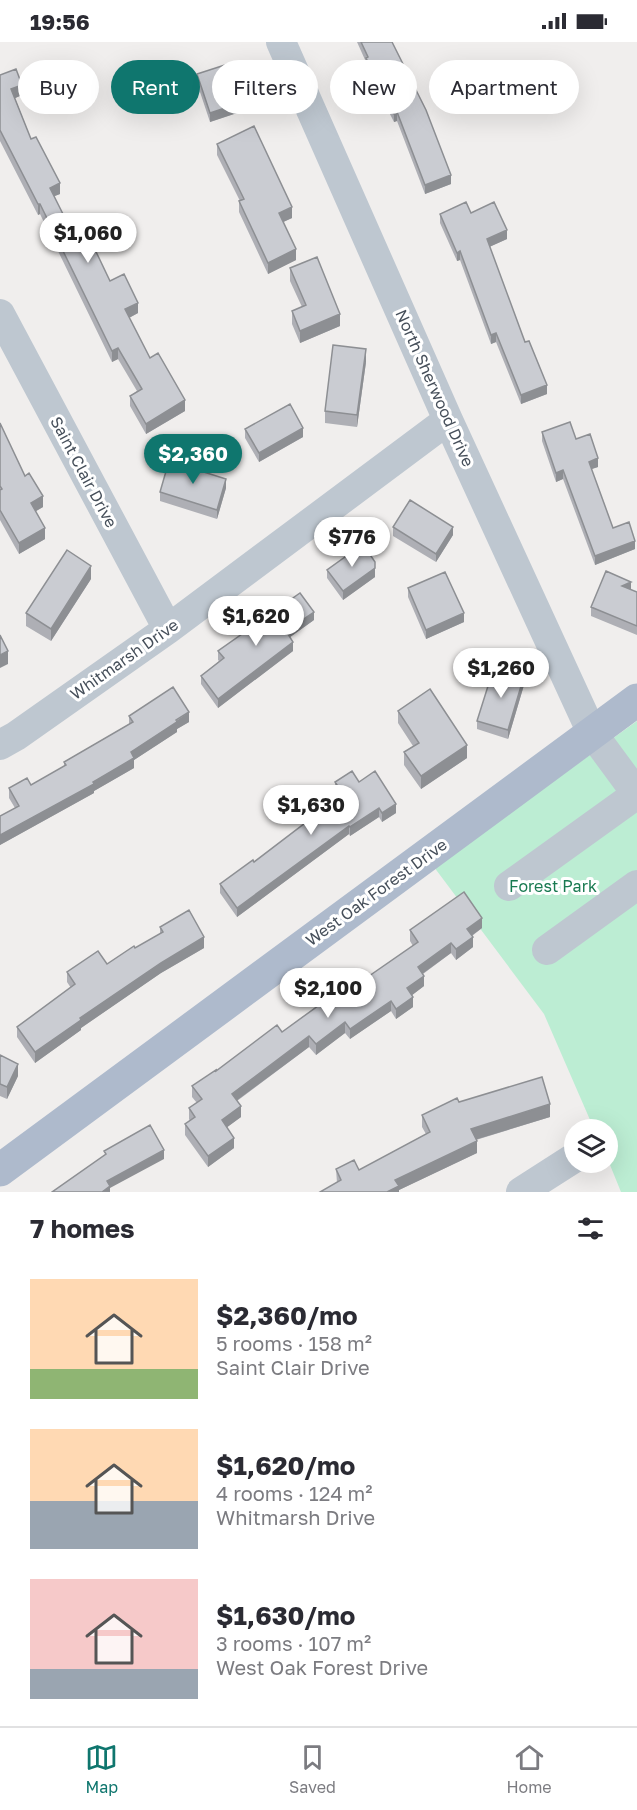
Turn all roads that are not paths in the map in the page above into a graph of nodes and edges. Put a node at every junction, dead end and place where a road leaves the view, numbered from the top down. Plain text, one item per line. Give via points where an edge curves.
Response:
1 (281, 42) edge
2 (0, 314) edge
3 (448, 420) junction
4 (168, 629) junction
5 (637, 700) edge
6 (592, 733) junction
7 (0, 745) edge
8 (637, 794) edge
9 (637, 885) edge
10 (509, 886) dead end
11 (547, 950) dead end
12 (564, 1164) edge
13 (0, 1170) edge
14 (521, 1192) edge

1 - 3 street, North Sherwood Drive
2 - 4 street, Saint Clair Drive
3 - 4 street, Whitmarsh Drive
3 - 6 street, North Sherwood Drive
4 - 7 street, Whitmarsh Drive
5 - 6 main road, West Oak Forest Drive
6 - 8 street, North Sherwood Drive
6 - 13 main road, West Oak Forest Drive
8 - 10 street
9 - 11 street
12 - 14 street

